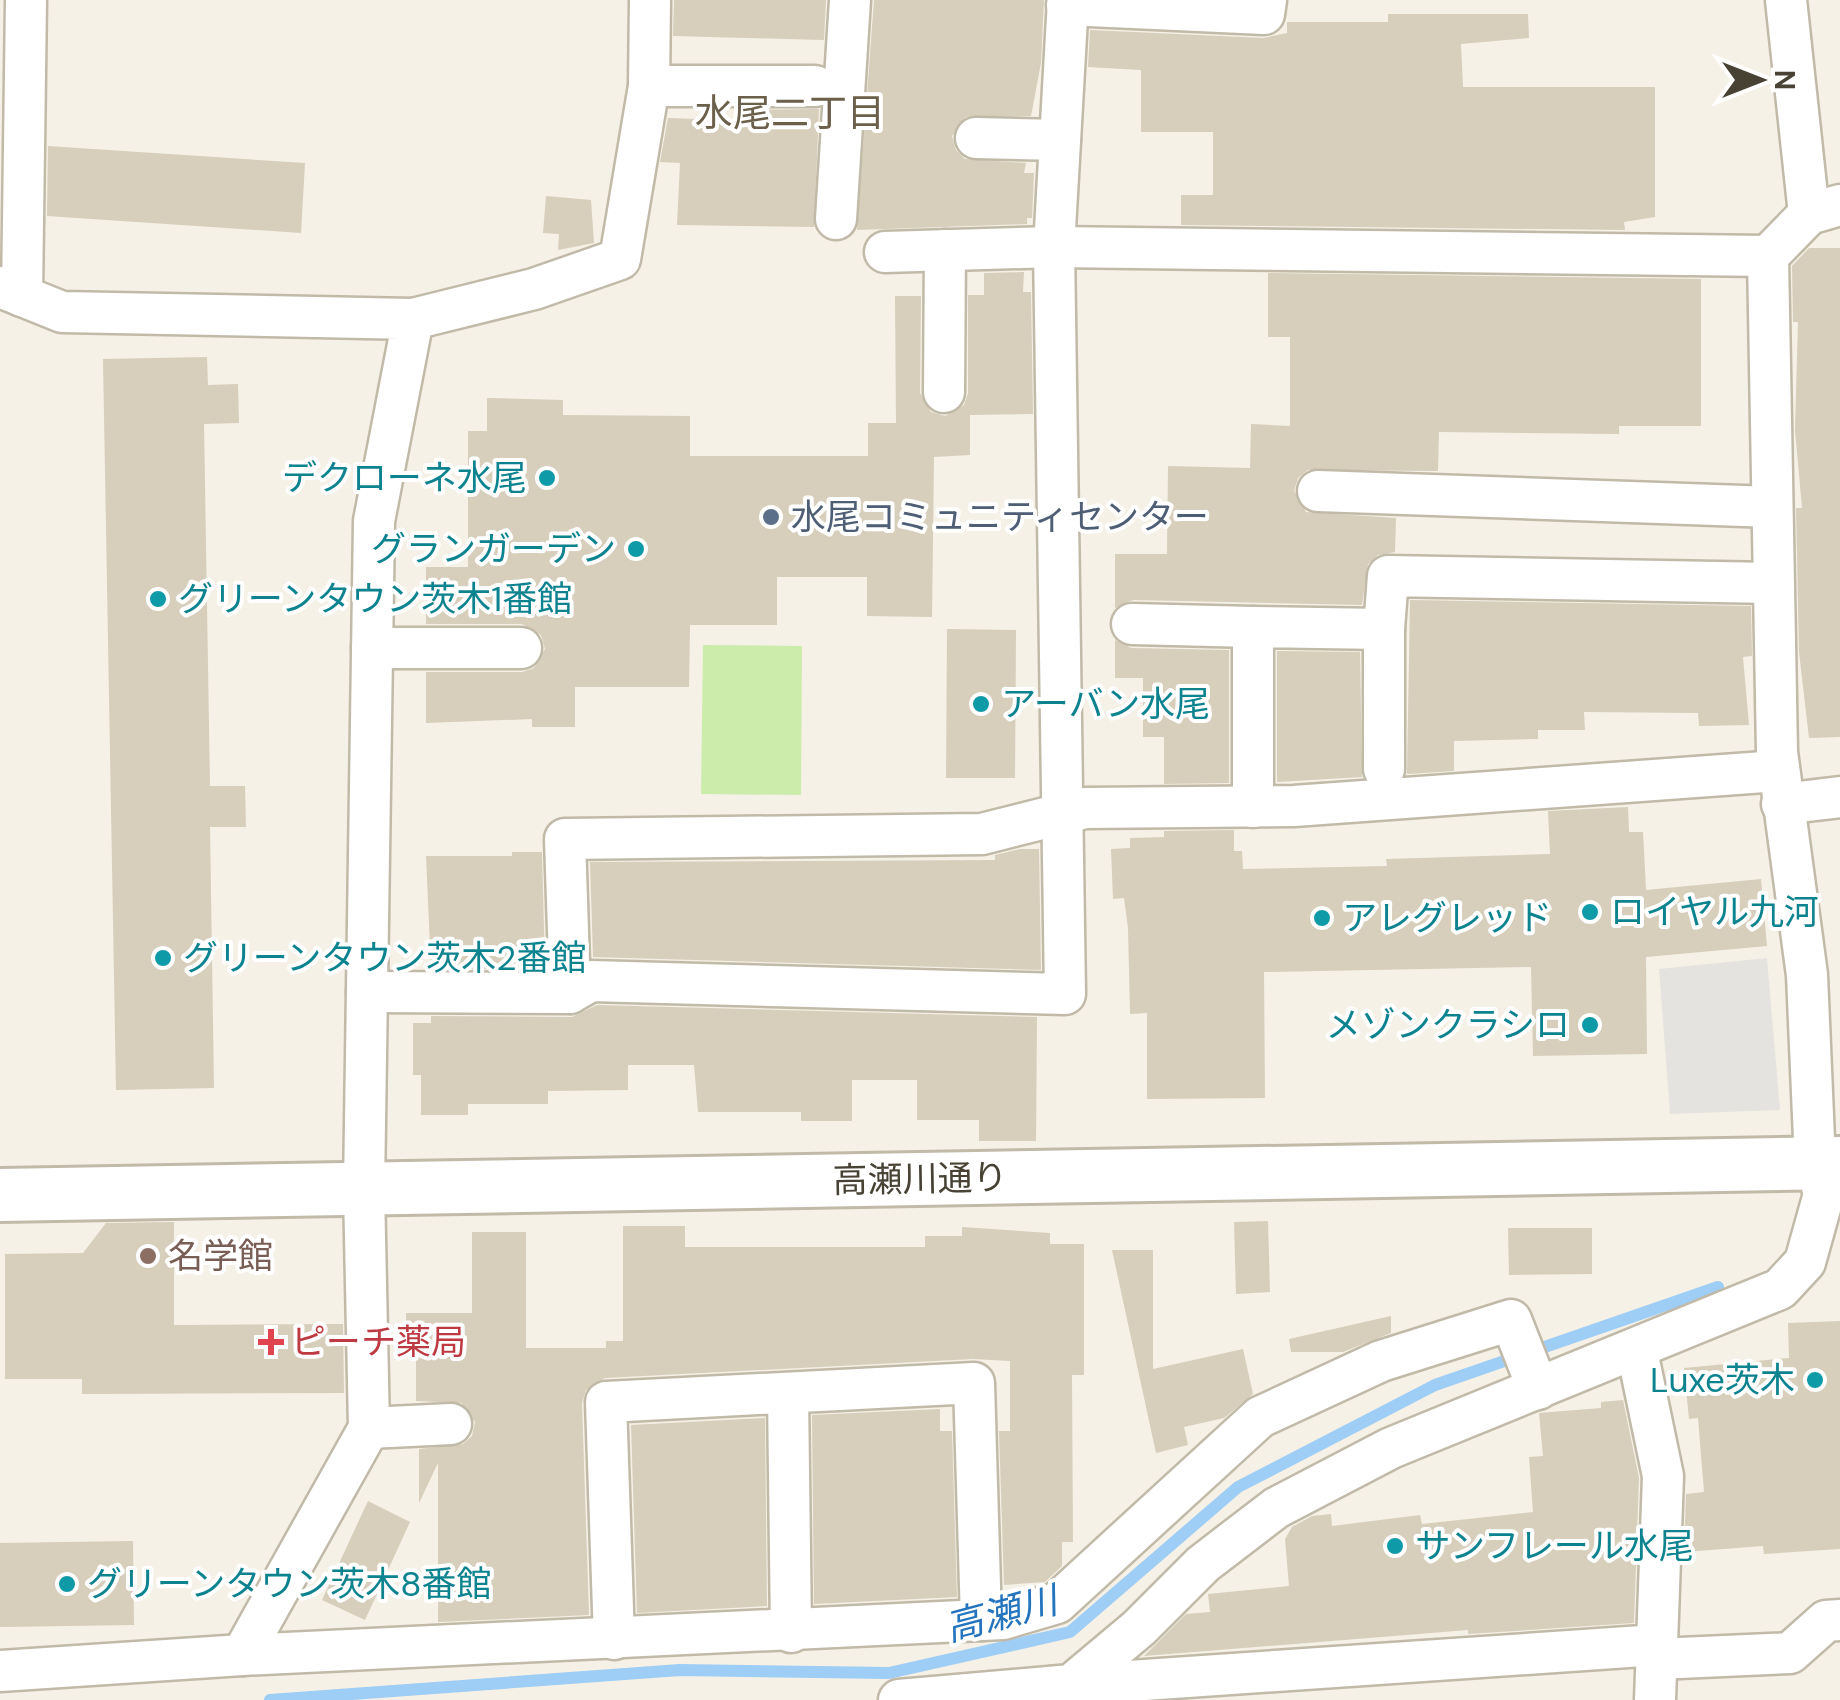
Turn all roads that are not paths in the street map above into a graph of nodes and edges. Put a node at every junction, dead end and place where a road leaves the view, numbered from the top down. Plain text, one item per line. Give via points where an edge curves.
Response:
1 (26, 0) edge
2 (650, 0) edge
3 (850, 0) edge
4 (1266, 0) edge
5 (1786, 0) edge
6 (1067, 2) edge
7 (649, 86) junction
8 (815, 86) dead end
9 (976, 138) dead end
10 (1060, 140) junction
11 (1824, 210) edge
12 (836, 220) dead end
13 (1054, 247) junction
14 (945, 250) junction
15 (884, 252) dead end
16 (1768, 256) junction
17 (11, 291) edge
18 (413, 319) junction
19 (944, 392) dead end
20 (1318, 491) dead end
21 (1772, 507) junction
22 (1774, 583) junction
23 (1132, 624) dead end
24 (1253, 626) junction
25 (1384, 630) junction
26 (372, 648) junction
27 (521, 648) dead end
28 (1384, 770) dead end
29 (1780, 787) junction
30 (1840, 797) edge
31 (1253, 807) junction
32 (1062, 814) junction
33 (367, 992) junction
34 (570, 993) junction
35 (1828, 1163) edge
36 (364, 1189) junction
37 (0, 1195) edge
38 (1637, 1351) junction
39 (1538, 1390) junction
40 (788, 1393) junction
41 (451, 1424) dead end
42 (369, 1428) junction
43 (981, 1620) junction
44 (1840, 1620) edge
45 (791, 1632) junction
46 (614, 1639) junction
47 (1657, 1652) junction
48 (242, 1655) junction
49 (0, 1671) edge
50 (1070, 1692) edge
51 (899, 1700) edge
52 (1655, 1700) edge

1 - 17 street
2 - 7 street
3 - 12 street
4 - 6 street via 1264,14
5 - 11 street
6 - 10 street
7 - 8 street
7 - 18 street via 620,258 534,289
9 - 10 street
10 - 13 street
11 - 16 street
13 - 14 street
13 - 16 street
13 - 32 street
14 - 15 street
14 - 19 street
16 - 21 street
17 - 18 street via 62,312
18 - 26 street via 374,521
20 - 21 street
21 - 22 street
22 - 25 street via 1388,576
22 - 29 street
23 - 24 street
24 - 25 street
24 - 31 street
25 - 28 street
26 - 27 street
26 - 33 street
29 - 30 street
29 - 31 street
29 - 35 street
31 - 32 street via 1085,808
32 - 34 street via 982,834 566,840
32 - 34 street via 1065,994 590,981
33 - 34 street
33 - 36 street
35 - 36 street, 高瀬川通り
35 - 38 street via 1805,1262 1780,1288
36 - 37 street, 高瀬川通り
36 - 42 street
38 - 39 street
38 - 47 street via 1664,1476
39 - 43 street via 1511,1320 1381,1362 1260,1418 1057,1603
39 - 50 street via 1391,1448 1276,1508 1203,1564
40 - 43 street via 974,1383
40 - 45 street
40 - 46 street via 606,1402
41 - 42 street
42 - 48 street
43 - 45 street
44 - 47 street via 1826,1621 1790,1653
45 - 46 street
46 - 48 street
47 - 50 street
47 - 52 street
48 - 49 street
50 - 51 street

